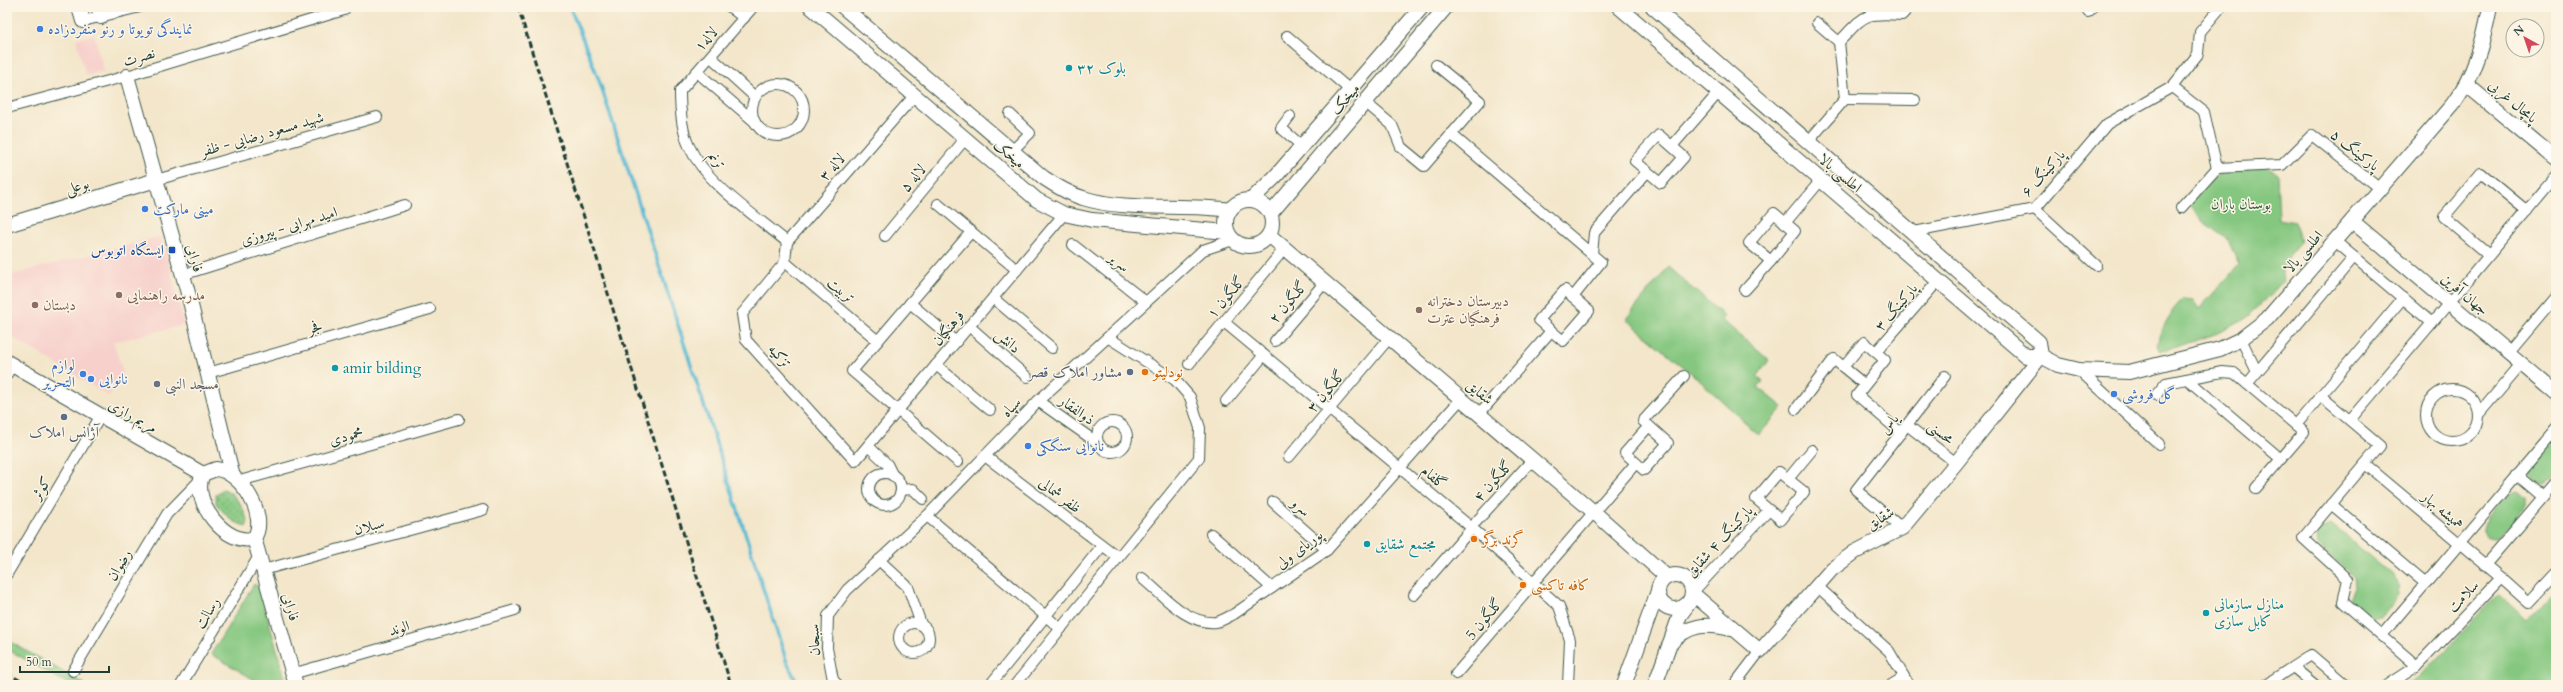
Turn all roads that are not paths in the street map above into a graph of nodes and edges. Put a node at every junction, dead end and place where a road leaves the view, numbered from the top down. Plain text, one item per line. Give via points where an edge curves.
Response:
1 (79, 7) edge
2 (140, 7) edge
3 (730, 7) edge
4 (753, 7) edge
5 (811, 7) edge
6 (843, 7) edge
7 (1422, 7) edge
8 (1446, 7) edge
9 (1619, 7) edge
10 (1909, 7) edge
11 (2221, 7) edge
12 (2487, 7) edge
13 (1658, 9) edge
14 (344, 10) dead end
15 (99, 12) edge
16 (744, 18) junction
17 (83, 21) joint
18 (1817, 22) dead end
19 (1287, 36) dead end
20 (1839, 42) junction
21 (711, 57) junction
22 (1436, 65) dead end
23 (697, 72) junction
24 (127, 76) junction
25 (2467, 85) junction
26 (2172, 87) junction
27 (1350, 90) junction
28 (1719, 92) junction
29 (914, 96) junction
30 (756, 97) junction
31 (1845, 99) junction
32 (1915, 100) dead end
33 (1365, 102) junction
34 (11, 107) dead end
35 (1010, 114) dead end
36 (1290, 116) dead end
37 (377, 117) dead end
38 (756, 122) junction
39 (1451, 134) junction
40 (965, 139) junction
41 (1808, 142) junction
42 (1302, 146) junction
43 (1672, 146) junction
44 (1012, 151) junction
45 (2556, 159) edge
46 (2217, 168) junction
47 (1648, 172) junction
48 (2556, 176) edge
49 (156, 180) junction
50 (1821, 180) junction
51 (2380, 189) junction
52 (1252, 200) junction
53 (938, 204) dead end
54 (406, 205) dead end
55 (2181, 208) dead end
56 (2035, 209) junction
57 (1230, 210) junction
58 (2527, 211) junction
59 (1270, 213) junction
60 (1064, 214) junction
61 (2352, 221) junction
62 (1785, 223) junction
63 (7, 225) edge
64 (971, 232) junction
65 (1914, 232) junction
66 (1269, 235) junction
67 (885, 236) dead end
68 (1230, 236) junction
69 (2335, 241) junction
70 (787, 242) junction
71 (1073, 245) dead end
72 (1285, 248) junction
73 (1901, 248) junction
74 (1592, 254) junction
75 (2489, 255) junction
76 (2354, 257) junction
77 (1771, 261) junction
78 (785, 262) junction
79 (2096, 265) dead end
80 (1017, 270) junction
81 (182, 275) junction
82 (1938, 280) junction
83 (1325, 282) junction
84 (1745, 290) dead end
85 (2556, 296) edge
86 (1573, 297) junction
87 (993, 298) junction
88 (2403, 298) junction
89 (1146, 302) junction
90 (910, 303) junction
91 (2449, 303) junction
92 (430, 309) dead end
93 (1224, 322) junction
94 (2432, 323) junction
95 (969, 326) junction
96 (1551, 331) junction
97 (1109, 338) junction
98 (2241, 339) junction
99 (878, 341) junction
100 (1275, 341) dead end
101 (956, 342) junction
102 (1385, 343) dead end
103 (1052, 348) dead end
104 (1876, 352) junction
105 (2508, 353) junction
106 (1264, 355) junction
107 (2041, 356) junction
108 (1189, 364) dead end
109 (2522, 364) junction
110 (936, 365) junction
111 (9, 367) edge
112 (1844, 367) junction
113 (2080, 370) junction
114 (2257, 372) junction
115 (208, 373) junction
116 (1684, 376) dead end
117 (1945, 376) dead end
118 (1027, 377) dead end
119 (2187, 379) junction
120 (2247, 384) junction
121 (1865, 385) junction
122 (2555, 389) edge
123 (2156, 395) dead end
124 (2321, 396) junction
125 (1461, 399) junction
126 (1038, 401) junction
127 (1226, 401) dead end
128 (1330, 409) junction
129 (1796, 409) dead end
130 (898, 410) junction
131 (990, 410) dead end
132 (1479, 414) junction
133 (2478, 415) junction
134 (100, 417) junction
135 (460, 419) dead end
136 (2350, 420) junction
137 (2296, 425) junction
138 (1648, 426) junction
139 (1904, 429) junction
140 (2556, 430) edge
141 (1099, 444) dead end
142 (2159, 444) dead end
143 (868, 446) junction
144 (1812, 450) dead end
145 (985, 456) junction
146 (1290, 457) dead end
147 (1533, 459) junction
148 (2281, 459) junction
149 (855, 461) joint
150 (958, 462) dead end
151 (1636, 463) junction
152 (1956, 464) junction
153 (2365, 464) junction
154 (1400, 468) junction
155 (2517, 475) junction
156 (893, 476) junction
157 (236, 477) junction
158 (201, 478) junction
159 (1788, 479) junction
160 (2556, 482) edge
161 (2256, 488) dead end
162 (901, 490) junction
163 (2543, 497) junction
164 (924, 499) dead end
165 (1273, 502) dead end
166 (2331, 504) junction
167 (483, 510) dead end
168 (1768, 510) junction
169 (1595, 513) junction
170 (927, 516) junction
171 (1474, 525) junction
172 (1902, 528) junction
173 (1211, 534) dead end
174 (254, 538) junction
175 (2460, 544) junction
176 (1102, 546) junction
177 (1327, 550) junction
178 (259, 556) junction
179 (1118, 557) junction
180 (879, 560) junction
181 (2486, 565) junction
182 (263, 570) junction
183 (7, 574) edge
184 (2556, 574) edge
185 (1667, 577) junction
186 (1142, 578) dead end
187 (2501, 578) junction
188 (1536, 580) junction
189 (2426, 584) junction
190 (1817, 586) junction
191 (1272, 588) junction
192 (1658, 591) junction
193 (1414, 595) dead end
194 (1691, 598) junction
195 (515, 610) dead end
196 (828, 616) joint
197 (1045, 616) junction
198 (921, 624) dead end
199 (1060, 629) junction
200 (1733, 630) junction
201 (2382, 636) junction
202 (1668, 646) junction
203 (1760, 651) junction
204 (2417, 666) junction
205 (2294, 667) junction
206 (73, 671) dead end
207 (1456, 674) dead end
208 (294, 679) edge
209 (1907, 681) edge
210 (181, 685) edge
211 (838, 685) edge
212 (990, 685) edge
213 (1015, 685) edge
214 (1568, 685) edge
215 (1624, 685) edge
216 (1655, 685) edge
217 (1734, 685) edge
218 (1891, 685) edge
219 (2265, 685) edge
220 (2315, 685) edge
221 (2346, 685) edge
222 (2388, 685) edge

1 - 17 street
2 - 15 street
3 - 16 street
4 - 16 street, لاله۱
5 - 29 street, میخک
6 - 44 street, میخک
7 - 27 street, میخک
8 - 33 street, میخک
9 - 28 street, اطلسی بالا
10 - 20 street via 1902,15 1867,15
11 - 26 street via 2200,32 2198,54
12 - 25 street, اطلسی بالا via 2476,66
13 - 41 street, اطلسی بالا
14 - 24 street, نصرت
15 - 17 street
16 - 21 street, لاله۱
18 - 20 street
19 - 27 street
20 - 31 street
21 - 23 street, لاله۱
21 - 30 street
22 - 39 street via 1480,101
23 - 38 street
23 - 70 street, ترنم via 680,91 680,114 688,146 708,176
24 - 34 street, نصرت
24 - 49 street, فارابی
25 - 45 street, پامچال غربی
25 - 51 street, اطلسی بالا
26 - 46 street via 2204,112
26 - 56 street, پارکینگ ۶ via 2107,124
27 - 33 street
27 - 42 street, میخک
28 - 43 street
28 - 50 street, اطلسی بالا
29 - 40 street, میخک
29 - 70 street, لاله ۳
30 - 38 street via 752,105
30 - 38 street via 768,86 784,84 798,93 804,108 800,124 786,134 768,134
31 - 32 street
31 - 41 street
33 - 39 street via 1392,126 1401,146 1424,166
33 - 59 street, میخک
35 - 44 street via 1030,133
36 - 42 street via 1281,128
37 - 49 street, شهید مسعود رضایی - ظفر
39 - 74 street
40 - 60 street, میخک via 1037,200
40 - 67 street, لاله ۵
41 - 65 street, اطلسی بالا
42 - 52 street, میخک
43 - 47 street via 1684,156 1661,183
43 - 47 street via 1659,135 1635,161
44 - 57 street, میخک via 1044,178 1083,198 1128,204
46 - 51 street, پارکینگ ۵ via 2282,164 2312,136
46 - 55 street
47 - 74 street via 1594,233
48 - 58 street
49 - 63 street, بوعلی
49 - 81 street, فارابی
50 - 62 street
50 - 73 street, اطلسی بالا
51 - 61 street, اطلسی بالا
52 - 57 street via 1240,202
52 - 59 street via 1263,204
53 - 64 street
54 - 81 street, امید مهرابی - پیروزی
56 - 65 street, پارکینگ ۶
56 - 79 street
57 - 68 street via 1226,218
58 - 75 street
58 - 75 street via 2481,173 2444,217
59 - 66 street via 1273,224
60 - 68 street, میخک via 1092,220 1204,228
60 - 80 street, فرهنگیان
61 - 69 street, اطلسی بالا
61 - 91 street, جهان آفرین
62 - 77 street via 1795,231
62 - 77 street via 1774,213 1749,243
64 - 80 street
64 - 90 street
65 - 73 street
65 - 107 street, اطلسی بالا via 2039,342
66 - 68 street via 1264,242 1248,247
66 - 72 street, شقایق
68 - 89 street, سپاه via 1203,250
69 - 76 street
69 - 98 street, اطلسی بالا via 2266,319
70 - 78 street
71 - 89 street, سریر
72 - 83 street, شقایق
72 - 93 street, گلگون ۱
73 - 82 street, اطلسی بالا
74 - 86 street via 1601,262
75 - 91 street
76 - 88 street
76 - 114 street
77 - 84 street
78 - 99 street, تربیت
78 - 149 street, تزکیه via 742,314 746,340
80 - 87 street, فرهنگیان
81 - 115 street, فارابی
82 - 104 street, پارکینگ ۳
82 - 107 street, اطلسی بالا via 2026,356
83 - 100 street, گلگون ۲
83 - 125 street, شقایق
85 - 105 street
86 - 96 street via 1565,290 1539,320
86 - 96 street via 1589,311 1563,341
87 - 95 street, فرهنگیان
87 - 103 street
88 - 94 street
88 - 124 street
89 - 97 street, سپاه
90 - 99 street
90 - 101 street
91 - 94 street
91 - 105 street, جهان آفرین
92 - 115 street, فجر
93 - 106 street, گلفام
93 - 108 street, گلگون ۱
94 - 136 street
95 - 101 street, فرهنگیان
95 - 118 street, دانش
96 - 132 street
97 - 126 street, سپاه
97 - 179 street via 1175,380 1190,397 1200,428 1199,458
98 - 113 street, اطلسی بالا via 2220,349 2129,372
98 - 114 street
99 - 130 street via 852,371
101 - 110 street, فرهنگیان
102 - 128 street, گلگون ۳
104 - 112 street via 1864,342
104 - 121 street via 1886,360
105 - 109 street, جهان آفرین
106 - 127 street
106 - 128 street, گلفام
107 - 113 street, اطلسی بالا via 2058,365
107 - 152 street, شقایق
109 - 122 street, جهان آفرین
109 - 133 street
110 - 130 street, فرهنگیان
110 - 131 street
111 - 134 street, مریم رازی
112 - 121 street
112 - 129 street via 1834,360
113 - 142 street
114 - 120 street
115 - 157 street, فارابی
116 - 138 street via 1643,421
117 - 139 street, یاس
119 - 120 street via 2222,372 2234,373
119 - 123 street via 2166,383
119 - 148 street
120 - 137 street
121 - 139 street, محسنی via 1857,395
124 - 136 street
124 - 137 street
125 - 132 street, شقایق
125 - 154 street, پوریای ولی
126 - 141 street, ذوالفقار
126 - 145 street, سپاه
128 - 146 street, گلگون ۳
128 - 154 street, گلفام
130 - 143 street, فرهنگیان
130 - 150 street
132 - 147 street, شقایق
133 - 133 street via 2472,399 2458,390 2441,391 2431,400 2425,411 2431,432 2441,440 2450,442 2466,437 2477,424
134 - 158 street, مریم رازی
134 - 183 street, کوثر
135 - 157 street, محمودی
136 - 153 street via 2380,446
137 - 148 street via 2304,432
138 - 151 street via 1625,453
138 - 151 street via 1668,443 1644,470
139 - 152 street, محسنی
139 - 172 street, یاس via 1856,490
140 - 155 street
143 - 149 street, فرهنگیان
143 - 156 street via 887,464
144 - 159 street
145 - 170 street, سپاه
145 - 176 street, ظفر شمالی
147 - 169 street, شقایق
147 - 171 street, گلگون ۴
148 - 161 street
151 - 169 street, گلگون 5
152 - 172 street, شقایق
153 - 166 street
153 - 175 street, همیشه بهار
154 - 171 street, گلفام
154 - 177 street, پوریای ولی
155 - 163 street
155 - 175 street
156 - 162 street via 898,480
156 - 162 street via 883,473 873,478 868,487 870,497 878,504 888,505 897,500
157 - 158 street via 216,469
157 - 174 street, فارابی via 252,501 259,520 259,531
158 - 174 street via 200,499 216,520 237,539 245,541
158 - 206 street, رضوان via 167,514
159 - 168 street via 1778,472 1756,499
159 - 168 street via 1804,492 1781,520
160 - 163 street
162 - 164 street via 913,489
163 - 181 street
165 - 177 street, سرو
166 - 189 street
166 - 201 street via 2303,538 2348,579 2343,602
167 - 182 street, سبلان
168 - 194 street, پارکینگ ۴ شقایق
169 - 185 street, شقایق
169 - 188 street, گلگون 5
170 - 180 street, سپاه
170 - 197 street
171 - 188 street, گلفام
171 - 193 street, گلگون ۴
172 - 190 street, شقایق via 1855,552 1832,569
173 - 191 street
174 - 178 street, فارابی
175 - 181 street, همیشه بهار
175 - 189 street
176 - 179 street, ظفر شمالی
176 - 197 street
177 - 191 street, پوریای ولی
178 - 182 street, فارابی
178 - 210 street, رسالت
179 - 199 street
180 - 196 street, سپاه via 847,590
180 - 198 street via 908,587
181 - 187 street, همیشه بهار
182 - 208 street, فارابی
184 - 187 street, سلامت via 2529,603
185 - 192 street
185 - 194 street via 1678,575 1684,578 1691,585
186 - 191 street, پوریای ولی via 1189,617 1202,621 1217,622 1234,614
187 - 204 street, سلامت
188 - 207 street, گلگون 5
188 - 214 street, گلفام via 1559,606 1570,640
189 - 201 street
190 - 203 street, شقایق
190 - 209 street via 1889,651
192 - 194 street via 1661,602 1669,608 1680,609
192 - 215 street
194 - 200 street
194 - 202 street via 1680,615
195 - 208 street, الوند
196 - 211 street, سبحان via 827,648 833,680
197 - 199 street
197 - 212 street
199 - 213 street
200 - 202 street via 1714,625 1690,627
200 - 203 street
201 - 204 street
202 - 216 street
203 - 217 street
204 - 222 street, سلامت
205 - 219 street
205 - 220 street
205 - 221 street via 2311,655
209 - 218 street

